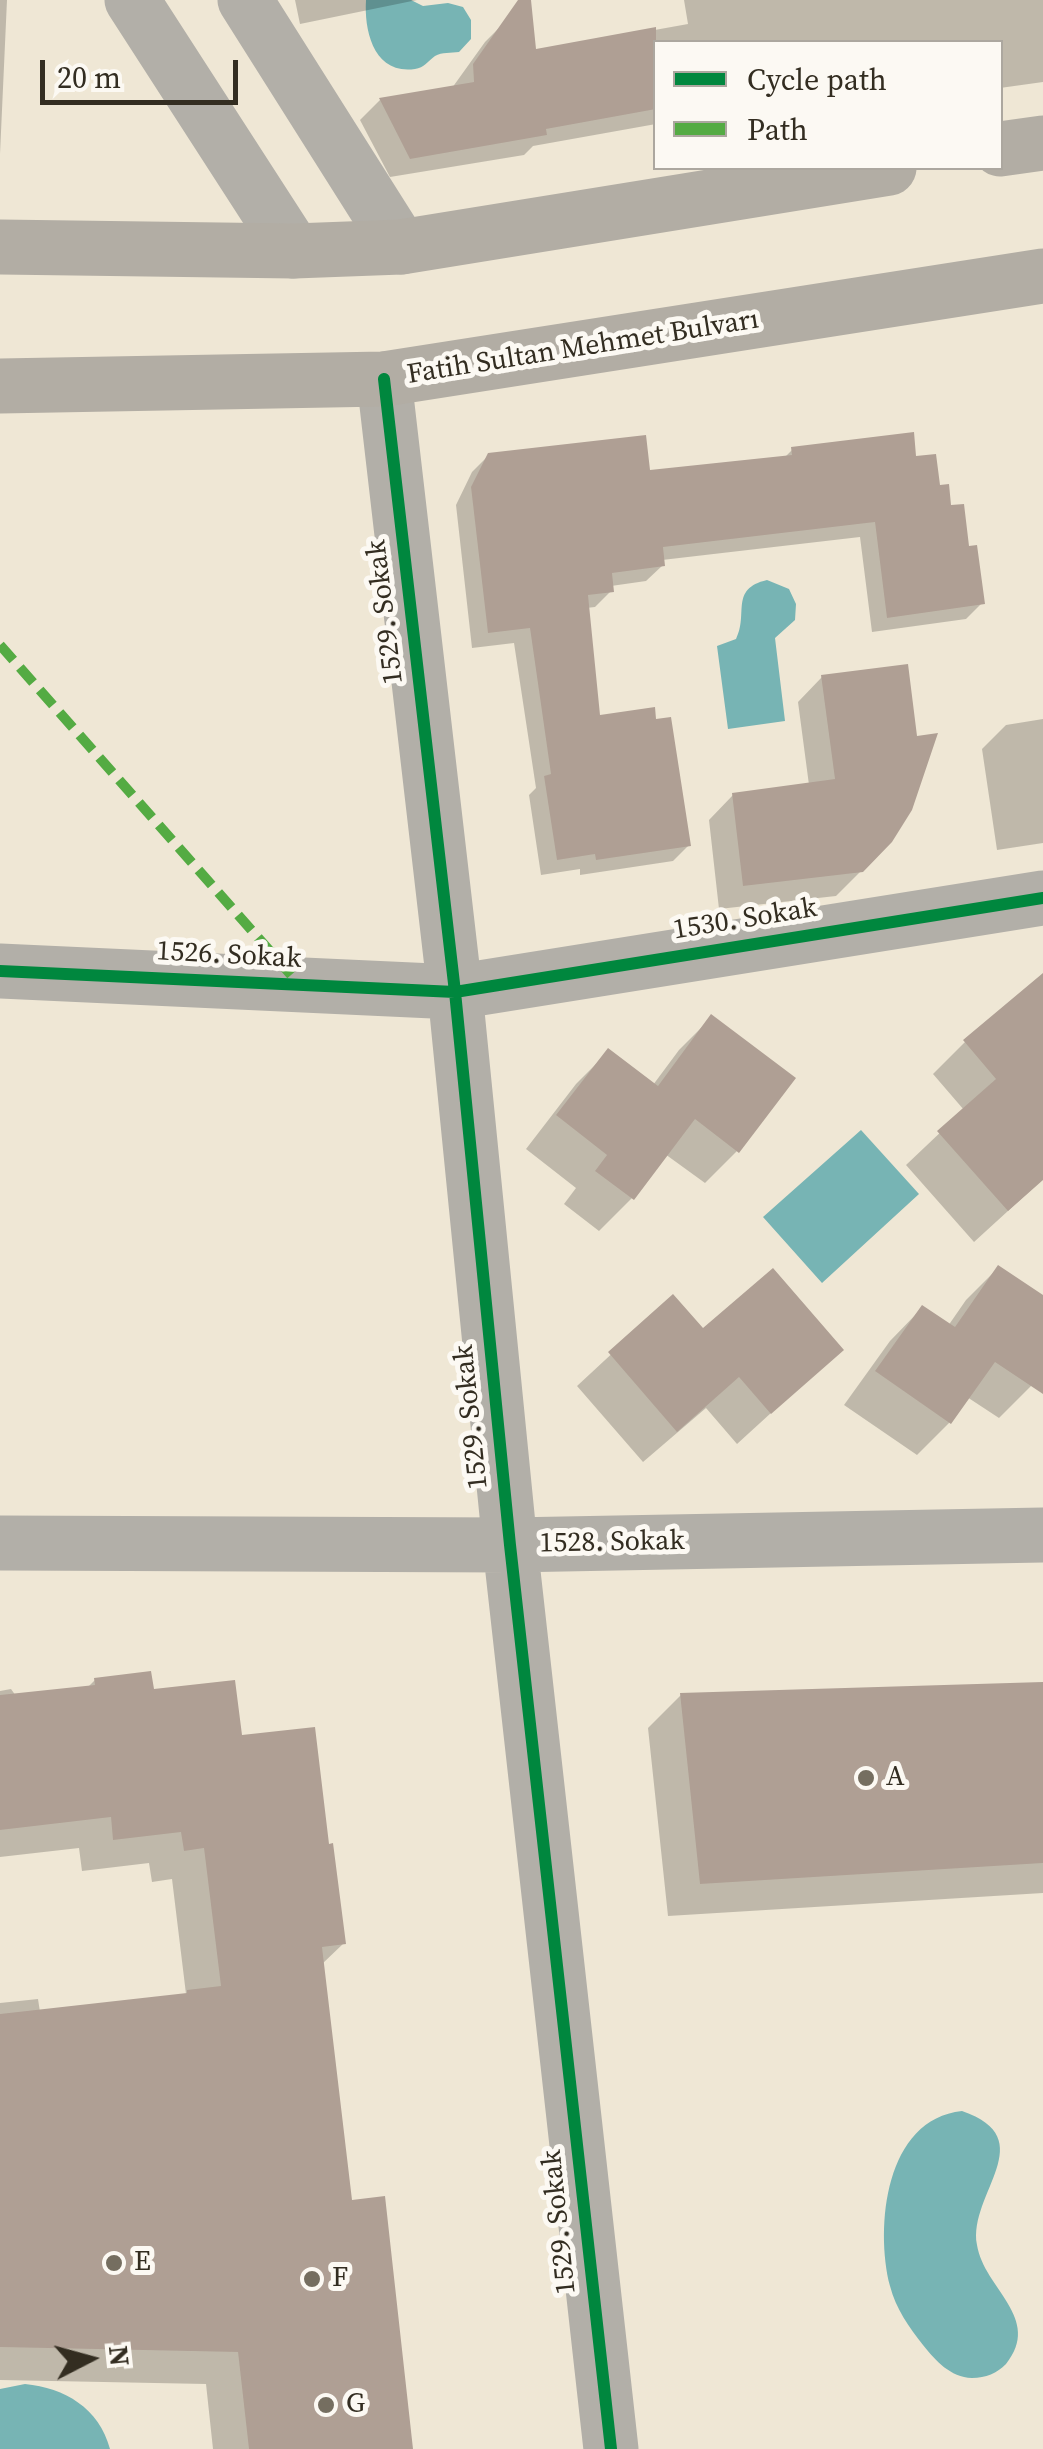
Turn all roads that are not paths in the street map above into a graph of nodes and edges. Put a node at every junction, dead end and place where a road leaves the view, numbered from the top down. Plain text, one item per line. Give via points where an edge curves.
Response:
1 (132, 0) edge
2 (245, 0) edge
3 (1043, 142) edge
4 (1003, 149) edge
5 (877, 170) edge
6 (0, 247) edge
7 (401, 247) junction
8 (294, 251) junction
9 (1043, 276) edge
10 (384, 379) junction
11 (0, 386) edge
12 (1043, 898) edge
13 (0, 970) edge
14 (455, 992) junction
15 (1043, 1535) edge
16 (0, 1543) edge
17 (510, 1546) junction
18 (611, 2449) edge

1 - 8 street
2 - 7 street
3 - 4 main road
5 - 7 main road
6 - 8 main road
7 - 8 main road
9 - 10 main road, Fatih Sultan Mehmet Bulvarı
10 - 11 main road, Fatih Sultan Mehmet Bulvarı
10 - 14 street, 1529. Sokak
12 - 14 street, 1530. Sokak
13 - 14 street, 1526. Sokak
14 - 17 street, 1529. Sokak
15 - 17 street, 1528. Sokak
16 - 17 street, 1528. Sokak
17 - 18 street, 1529. Sokak

